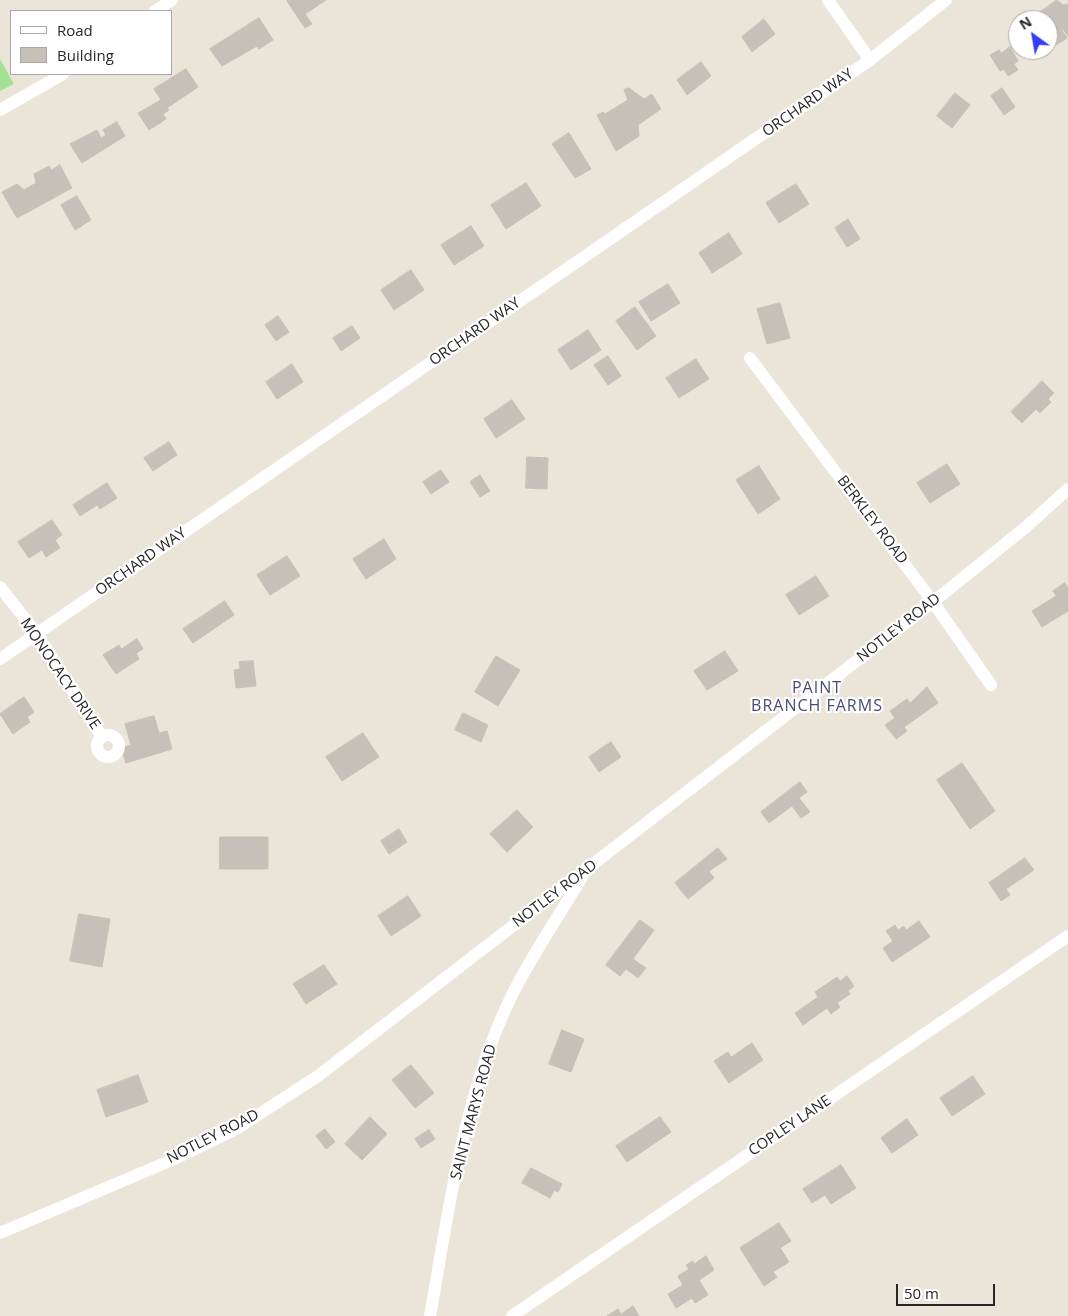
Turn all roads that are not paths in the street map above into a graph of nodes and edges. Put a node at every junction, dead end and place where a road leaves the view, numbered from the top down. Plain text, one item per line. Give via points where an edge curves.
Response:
1 (172, 0) edge
2 (828, 0) edge
3 (946, 0) edge
4 (157, 10) edge
5 (870, 60) junction
6 (61, 75) edge
7 (0, 110) edge
8 (750, 358) dead end
9 (1068, 489) edge
10 (0, 587) edge
11 (933, 602) junction
12 (36, 634) junction
13 (0, 659) edge
14 (991, 685) dead end
15 (102, 737) dead end
16 (586, 870) junction
17 (1068, 936) edge
18 (0, 1233) edge
19 (430, 1316) edge
20 (512, 1316) edge

1 - 4 street
2 - 5 street
3 - 5 street, ORCHARD WAY
5 - 12 street, ORCHARD WAY
6 - 7 street
8 - 11 street, BERKLEY ROAD
9 - 11 street, NOTLEY ROAD
10 - 12 street, MONOCACY DRIVE
11 - 14 street, BERKLEY ROAD
11 - 16 street, NOTLEY ROAD
12 - 13 street, ORCHARD WAY
12 - 15 street, MONOCACY DRIVE
16 - 18 street, NOTLEY ROAD via 318,1076 238,1128 172,1160
16 - 19 street, SAINT MARYS ROAD via 511,997 484,1067 458,1162
17 - 20 street, COPLEY LANE

